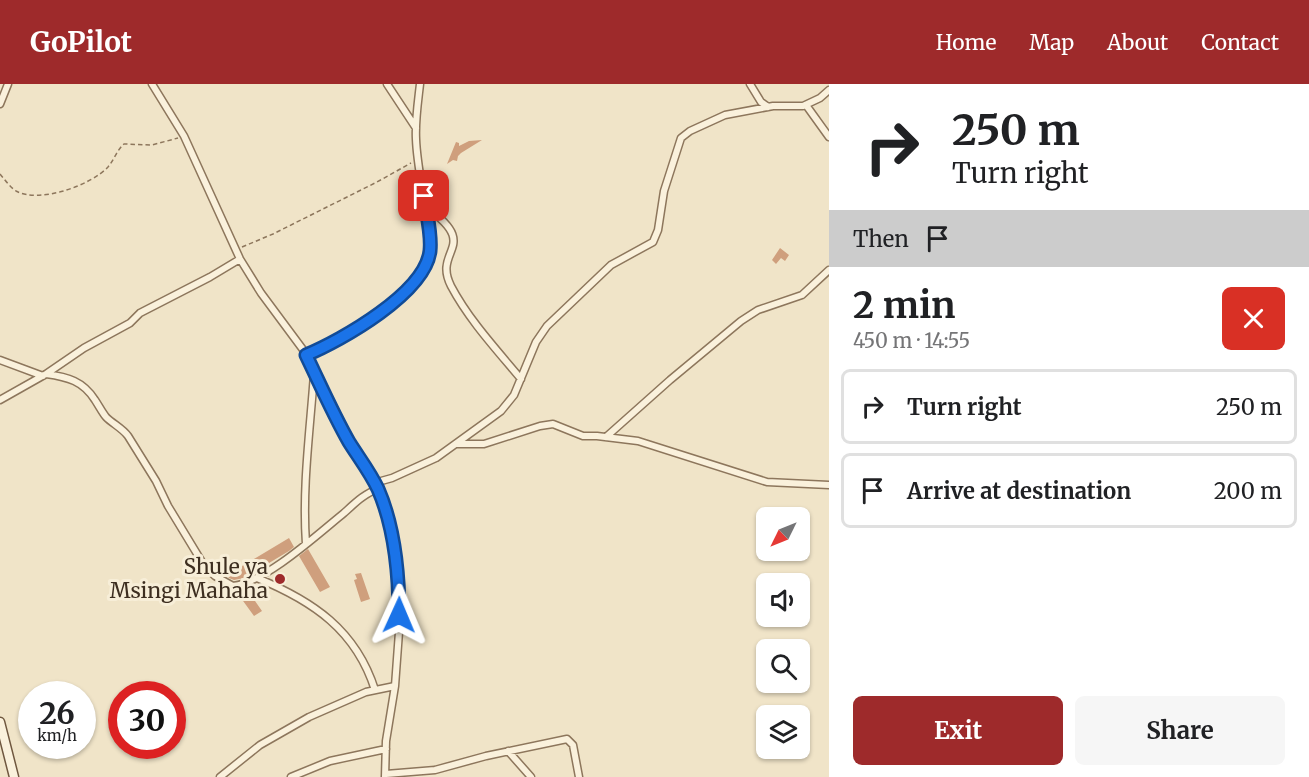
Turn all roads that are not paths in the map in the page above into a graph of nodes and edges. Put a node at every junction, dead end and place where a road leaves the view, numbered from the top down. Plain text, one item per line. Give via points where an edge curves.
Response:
1 (8, 84) edge
2 (152, 84) edge
3 (387, 84) edge
4 (420, 84) edge
5 (750, 84) edge
6 (829, 90) edge
7 (0, 104) edge
8 (806, 105) junction
9 (768, 107) junction
10 (416, 128) junction
11 (829, 137) edge
12 (426, 207) junction
13 (240, 259) junction
14 (829, 270) edge
15 (306, 355) junction
16 (0, 360) edge
17 (314, 373) junction
18 (45, 375) junction
19 (521, 379) junction
20 (0, 400) edge
21 (606, 437) junction
22 (458, 444) junction
23 (829, 485) edge
24 (376, 486) junction
25 (306, 544) junction
26 (258, 578) junction
27 (395, 686) junction
28 (375, 690) junction
29 (0, 723) edge
30 (386, 749) junction
31 (508, 751) junction
32 (386, 776) edge
33 (14, 777) edge
34 (220, 777) edge
35 (291, 777) edge
36 (531, 777) edge
37 (579, 777) edge

1 - 7 street
2 - 13 street via 184,136
3 - 10 street
4 - 10 street
5 - 9 street
6 - 8 street
8 - 9 street
8 - 11 street
9 - 19 street via 724,115 681,138 653,242 610,265 546,326
10 - 12 street
12 - 15 street via 430,250 423,270 407,291 369,321
12 - 19 street via 453,232 454,245 447,264 451,285
13 - 15 street
13 - 18 street via 140,313
14 - 21 street via 802,295 758,310 741,321
15 - 17 street
16 - 18 street
17 - 24 street
17 - 25 street via 306,453
18 - 20 street
18 - 26 street via 78,381 107,418 123,430 205,567 233,586
19 - 22 street via 501,411
21 - 22 street via 583,436 553,424 484,444
21 - 23 street via 638,441 767,482
22 - 24 street
24 - 25 street
24 - 27 street via 392,536 399,581
25 - 26 street
26 - 28 street via 310,603 328,619 364,662
27 - 28 street
27 - 30 street
28 - 34 street via 309,717 260,746
29 - 33 main road
30 - 32 street
30 - 35 street via 330,761
31 - 32 street via 435,770
31 - 36 street
31 - 37 street via 569,740

